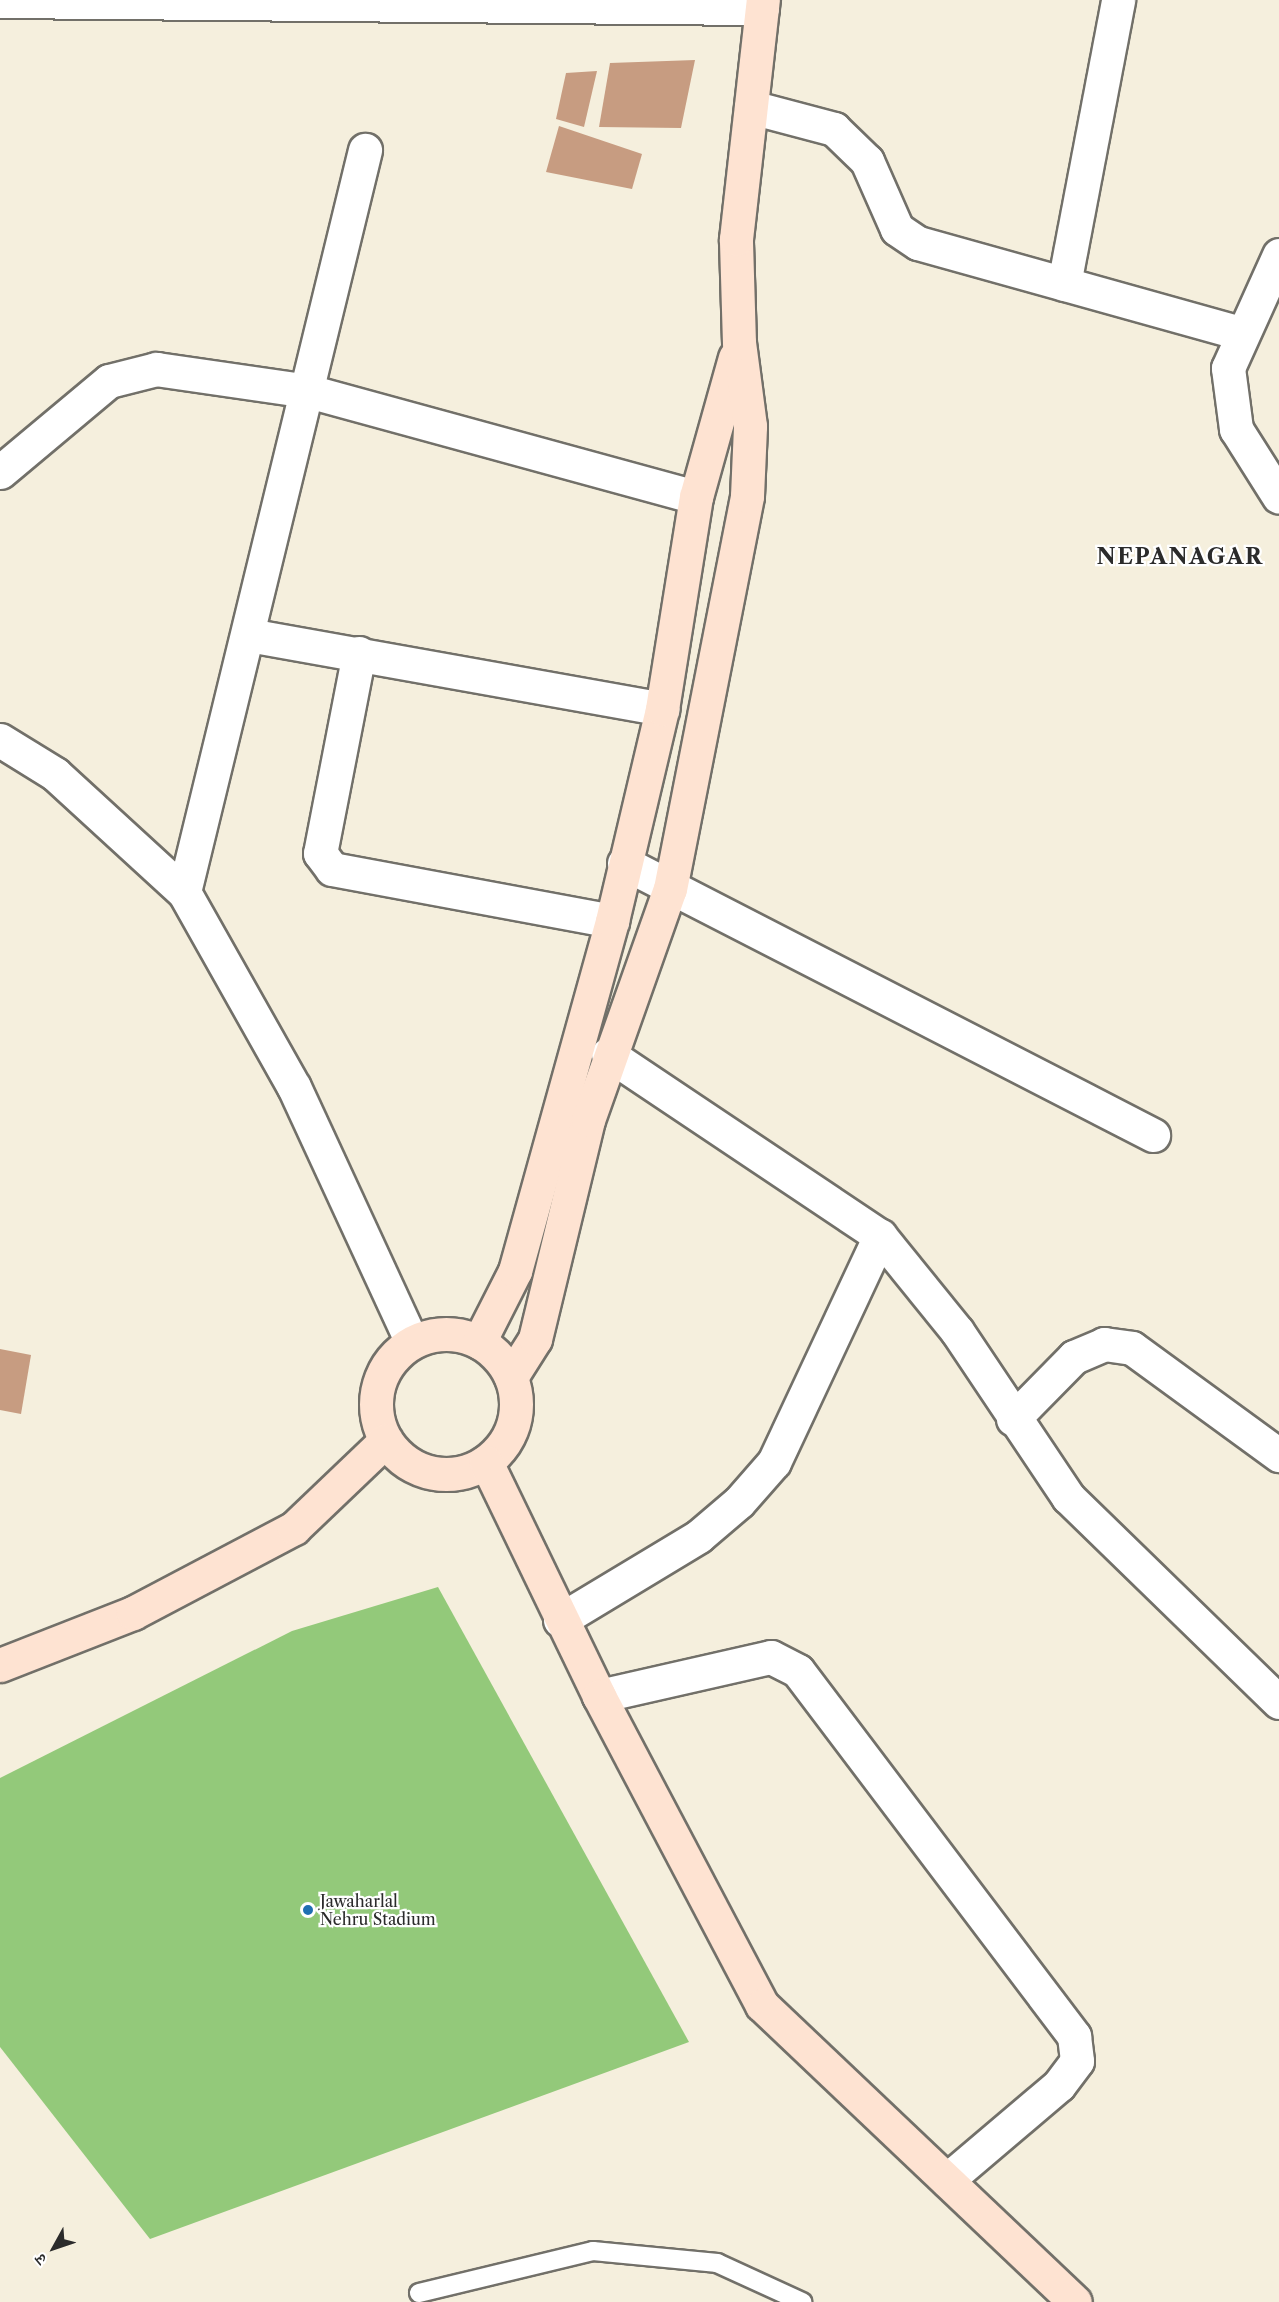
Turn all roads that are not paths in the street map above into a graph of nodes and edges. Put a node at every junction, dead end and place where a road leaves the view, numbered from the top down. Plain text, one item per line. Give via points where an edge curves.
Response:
1 (1118, 0) edge
2 (0, 1) edge
3 (763, 4) edge
4 (751, 107) junction
5 (365, 150) dead end
6 (1279, 255) edge
7 (1064, 284) junction
8 (1243, 334) junction
9 (739, 343) junction
10 (308, 391) junction
11 (0, 472) edge
12 (696, 497) junction
13 (1279, 497) edge
14 (248, 635) junction
15 (359, 653) junction
16 (662, 709) junction
17 (0, 740) edge
18 (624, 863) junction
19 (670, 889) junction
20 (184, 892) junction
21 (612, 921) junction
22 (608, 1054) junction
23 (1153, 1135) dead end
24 (880, 1236) junction
25 (412, 1342) junction
26 (478, 1342) junction
27 (511, 1377) junction
28 (1013, 1419) junction
29 (386, 1440) junction
30 (1279, 1455) edge
31 (486, 1462) junction
32 (560, 1620) junction
33 (0, 1665) edge
34 (599, 1696) junction
35 (1279, 1702) edge
36 (948, 2180) junction
37 (418, 2293) dead end
38 (802, 2302) edge
39 (1075, 2302) edge

1 - 7 street
2 - 3 street
3 - 4 main road
4 - 7 street via 834,129 867,161 897,229 918,243
4 - 9 main road via 736,239
5 - 10 street
6 - 8 street
7 - 8 street
8 - 13 street via 1228,368 1236,429
9 - 12 main road
9 - 19 main road via 750,426 747,496
10 - 11 street via 156,369 109,381
10 - 12 street
10 - 14 street
12 - 16 main road
14 - 15 street
14 - 20 street
15 - 16 street
15 - 21 street via 320,854 332,869
16 - 18 main road
17 - 20 street via 55,774
18 - 19 street
18 - 21 main road
19 - 22 main road
19 - 23 street
20 - 25 street via 294,1087
21 - 26 main road via 515,1271
22 - 24 street
22 - 27 main road via 535,1339
24 - 28 street via 957,1331
24 - 32 street via 774,1462 739,1502 699,1536
25 - 26 main road via 456,1335
25 - 29 main road via 394,1356 376,1397
26 - 27 main road
27 - 31 main road via 513,1424 503,1445
28 - 30 street via 1074,1358 1104,1344 1132,1348
28 - 35 street via 1068,1497
29 - 31 main road via 400,1457 441,1474 465,1472
29 - 33 main road via 294,1527 133,1613
31 - 32 main road
32 - 34 main road
34 - 36 main road via 762,2005
34 - 36 street via 771,1657 798,1671 1074,2036 1077,2061 1059,2085
36 - 39 main road
37 - 38 lane via 593,2251 717,2263

